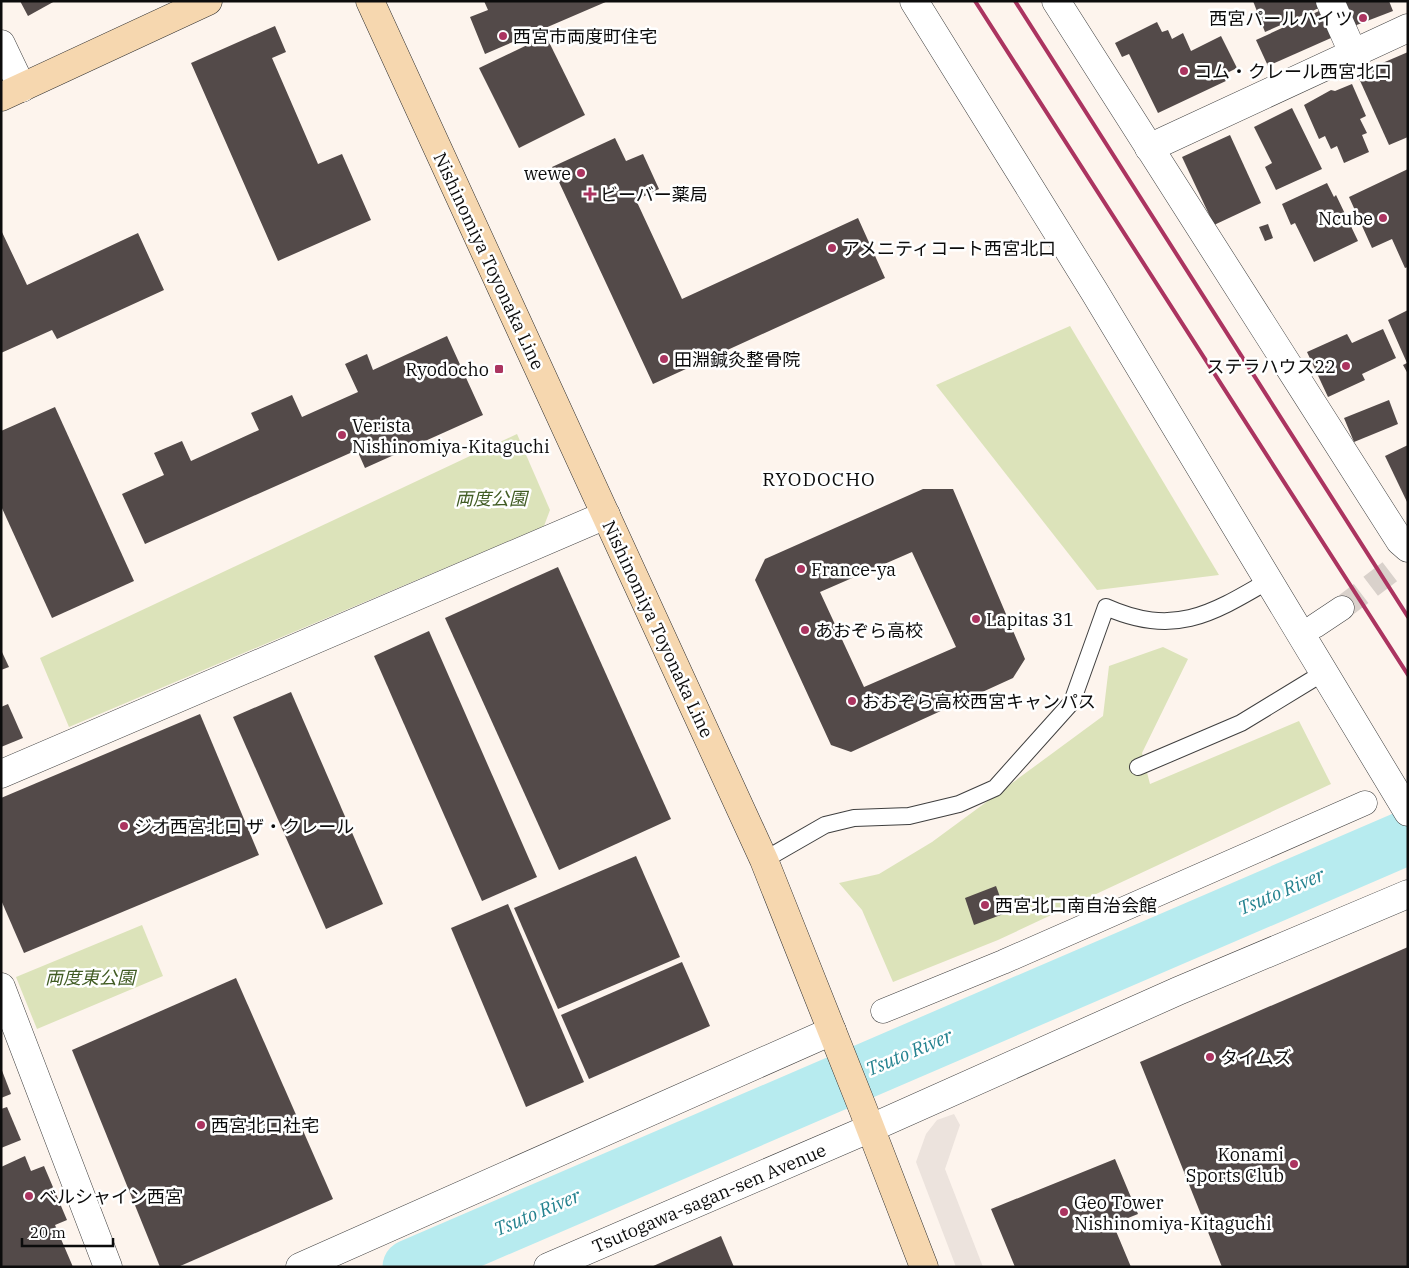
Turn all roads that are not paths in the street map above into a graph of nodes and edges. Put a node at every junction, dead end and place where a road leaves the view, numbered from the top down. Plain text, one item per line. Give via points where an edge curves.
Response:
1 (208, 1) edge
2 (370, 1) edge
3 (914, 1) edge
4 (1056, 1) edge
5 (1330, 1) edge
6 (1408, 28) edge
7 (1, 44) edge
8 (1353, 53) junction
9 (11, 93) edge
10 (1149, 148) junction
11 (606, 515) junction
12 (1408, 548) edge
13 (1268, 581) junction
14 (1342, 608) tunnel mouth
15 (1315, 626) dead end
16 (1323, 673) junction
17 (1138, 767) dead end
18 (1, 774) edge
19 (1366, 803) dead end
20 (1407, 811) edge
21 (764, 860) junction
22 (1408, 894) edge
23 (1, 987) edge
24 (883, 1011) dead end
25 (836, 1039) junction
26 (867, 1118) junction
27 (108, 1267) edge
28 (300, 1267) edge
29 (548, 1267) edge
30 (924, 1267) edge

1 - 9 main road
2 - 11 main road, Nishinomiya Toyonaka Line
3 - 13 street via 1094,291
4 - 10 street
5 - 8 street
6 - 8 street
7 - 9 street
8 - 10 street
10 - 12 street via 1400,541
11 - 18 street
11 - 21 main road, Nishinomiya Toyonaka Line
13 - 16 street
13 - 21 lane via 1219,609 1193,619 1146,620 1106,607 1072,702 995,788 959,804 909,816 854,818 825,825
14 - 15 street
16 - 17 lane via 1241,723
16 - 20 street
19 - 24 street via 1004,962
21 - 25 main road, Nishinomiya Toyonaka Line
22 - 26 street, Tsutogawa-sagan-sen Avenue
23 - 27 street
25 - 26 main road, Nishinomiya Toyonaka Line
25 - 28 street
26 - 29 street, Tsutogawa-sagan-sen Avenue
26 - 30 main road, Nishinomiya Toyonaka Line

